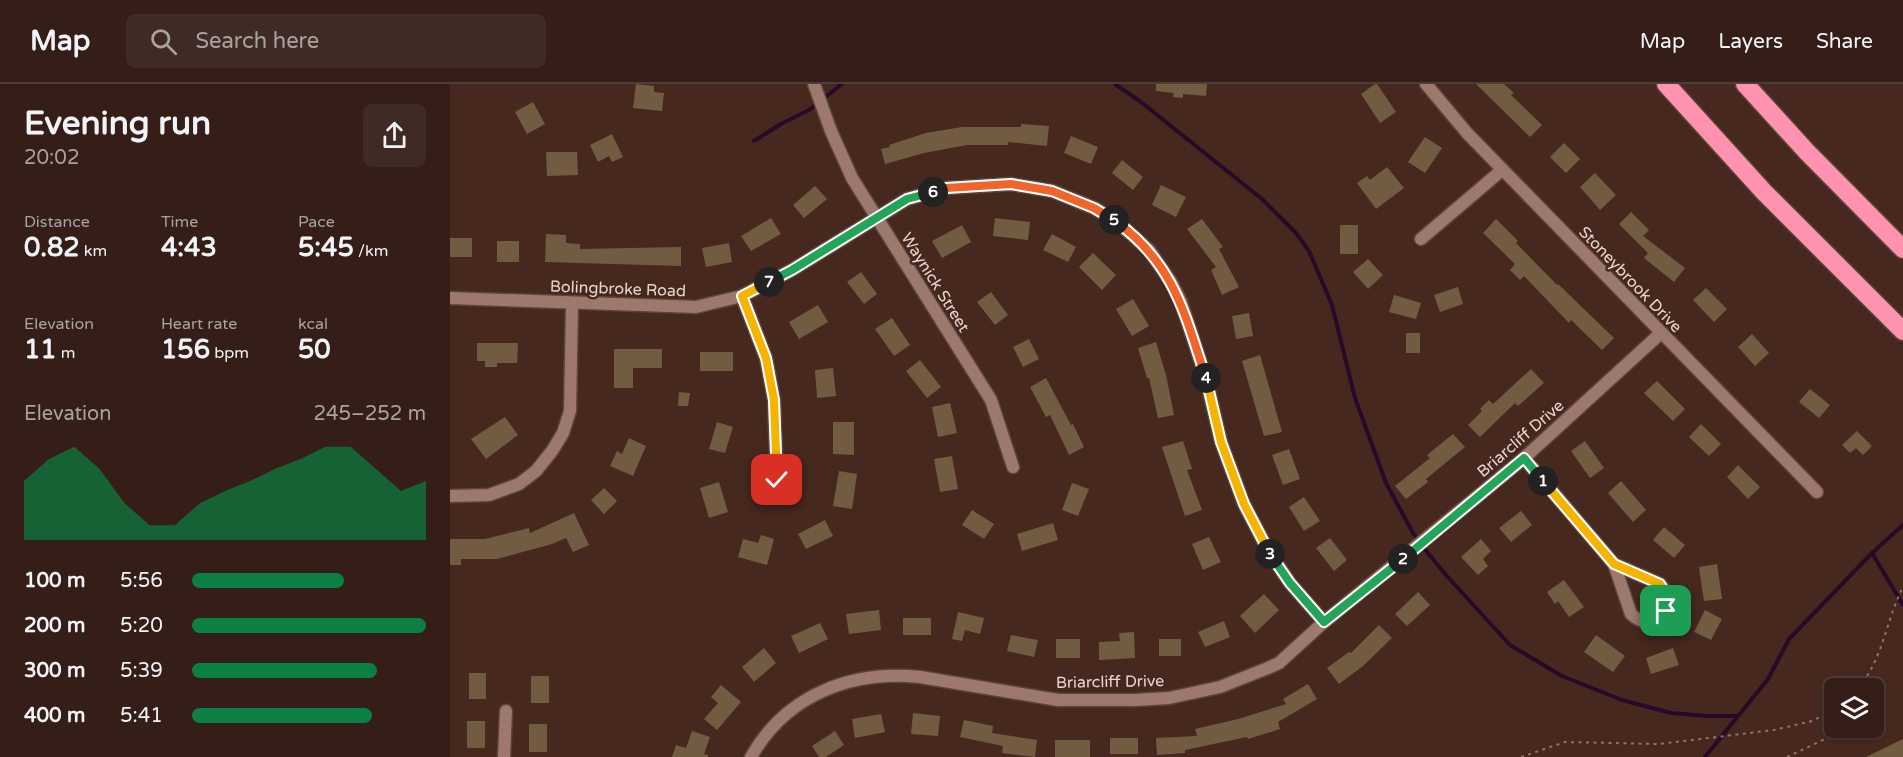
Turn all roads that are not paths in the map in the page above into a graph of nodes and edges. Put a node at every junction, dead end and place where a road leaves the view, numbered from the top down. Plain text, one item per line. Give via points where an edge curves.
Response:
1 (814, 84) edge
2 (1426, 84) edge
3 (1666, 84) edge
4 (1745, 84) edge
5 (1503, 170) junction
6 (876, 217) junction
7 (1420, 239) dead end
8 (1903, 249) edge
9 (742, 296) junction
10 (450, 298) edge
11 (572, 304) junction
12 (1903, 331) edge
13 (1661, 333) junction
14 (1524, 458) junction
15 (1012, 467) dead end
16 (777, 480) dead end
17 (1817, 492) dead end
18 (450, 496) edge
19 (1614, 564) junction
20 (1324, 622) junction
21 (506, 711) dead end
22 (504, 757) edge
23 (751, 757) edge

1 - 6 street, Waynick Street via 852,178
2 - 5 street, Stoneybrook Drive
3 - 12 highway via 1764,192
4 - 8 highway
5 - 7 street
5 - 13 street, Stoneybrook Drive
6 - 9 street, Bolingbroke Road
6 - 15 street, Waynick Street via 991,400
6 - 20 street, Bolingbroke Road via 907,199 946,188 1011,184 1052,191 1094,208 1135,237 1161,266 1181,302 1206,378 1221,442 1244,504 1290,583
9 - 11 street, Bolingbroke Road via 696,307
9 - 16 street via 766,358 774,400
10 - 11 street, Bolingbroke Road
11 - 18 street via 570,411 552,451 519,484 489,495
13 - 14 street, Briarcliff Drive
13 - 17 street, Stoneybrook Drive
14 - 19 street
14 - 20 street, Briarcliff Drive
19 - 19 street via 1630,614 1644,622 1660,618 1667,604 1660,584
20 - 23 street, Briarcliff Drive via 1279,663 1220,687 1169,698 1058,700 920,677 863,677 830,687 802,703 767,734
21 - 22 street

